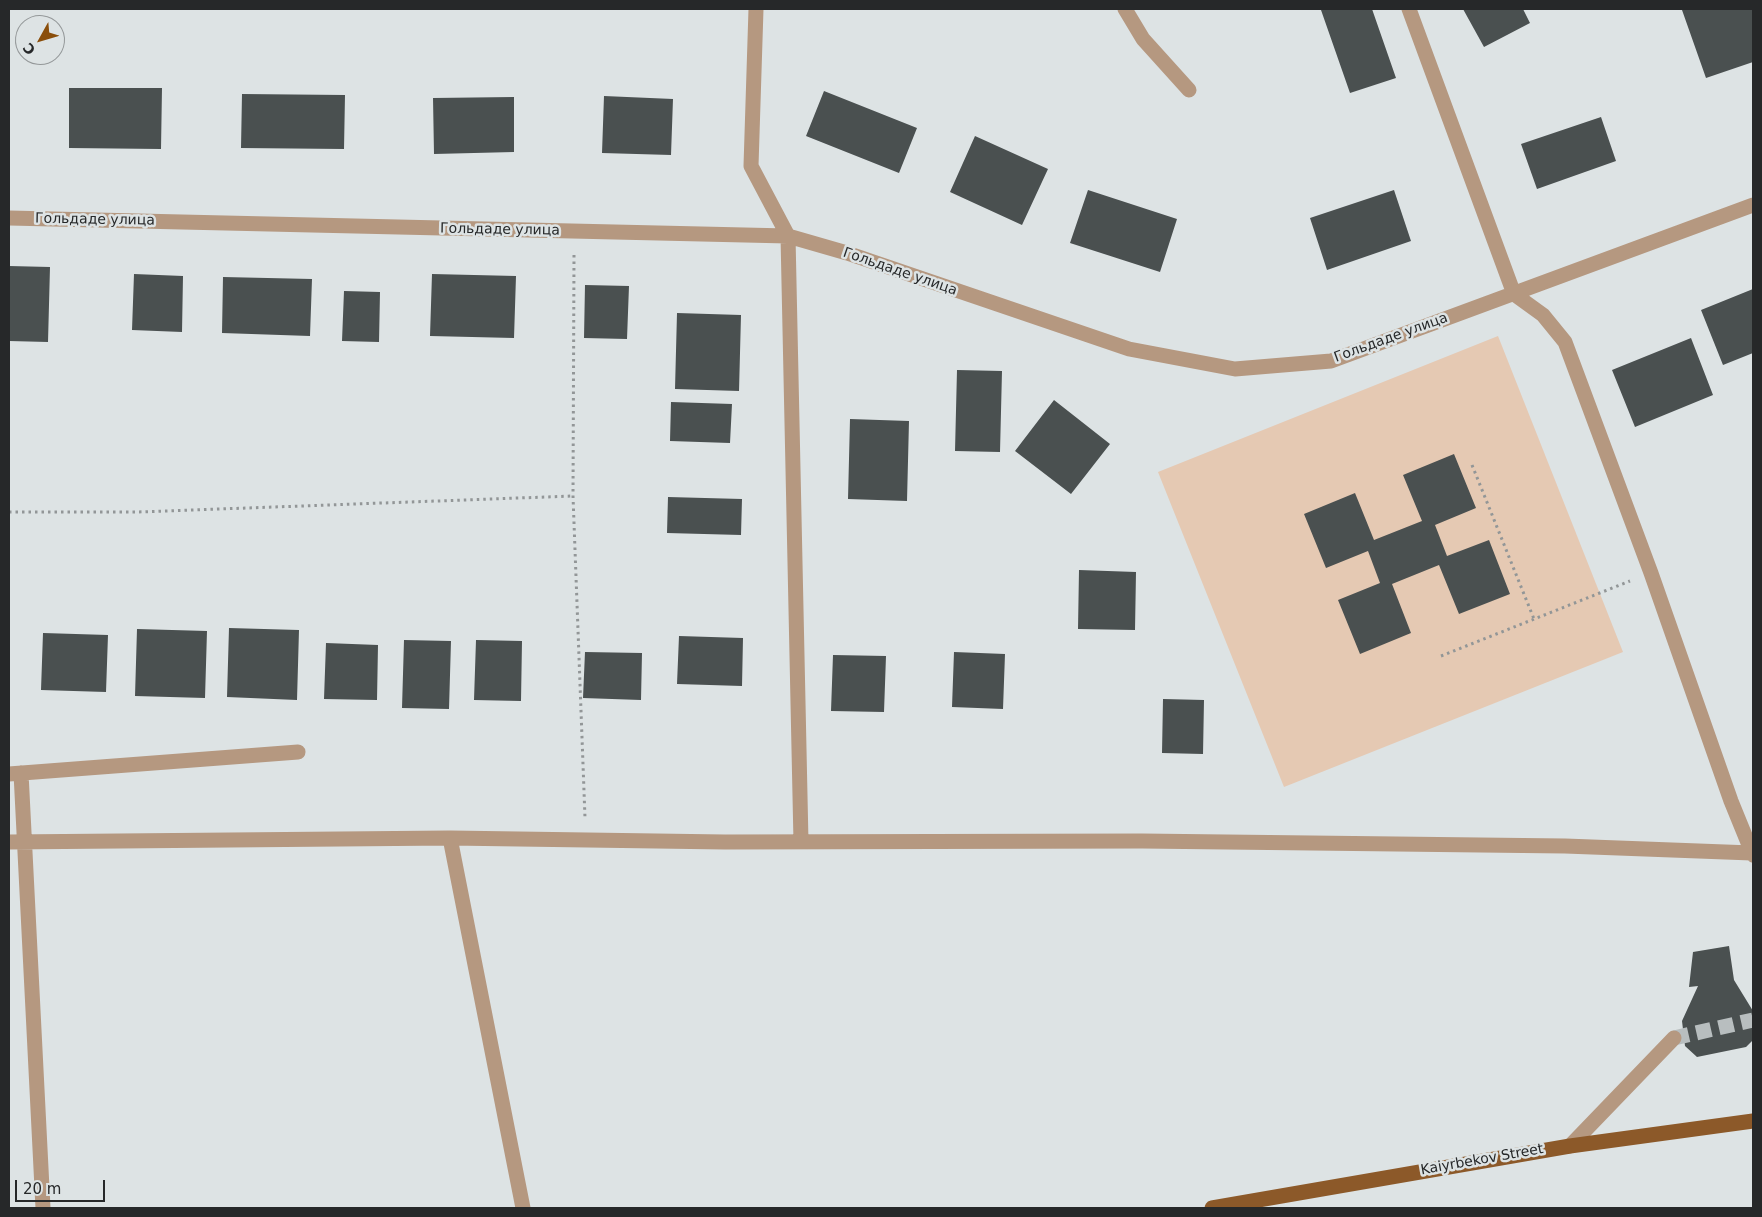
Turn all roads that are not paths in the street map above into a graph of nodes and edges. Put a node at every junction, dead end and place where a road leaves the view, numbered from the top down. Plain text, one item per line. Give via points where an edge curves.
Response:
1 (756, 9) edge
2 (1125, 9) edge
3 (1409, 9) edge
4 (1189, 90) dead end
5 (1753, 205) edge
6 (9, 218) edge
7 (788, 236) junction
8 (1514, 294) junction
9 (298, 752) dead end
10 (15, 773) edge
11 (450, 838) junction
12 (16, 842) edge
13 (801, 842) junction
14 (1752, 854) edge
15 (1674, 1038) tunnel mouth
16 (1753, 1121) edge
17 (1570, 1146) junction
18 (1266, 1203) edge
19 (43, 1208) edge
20 (524, 1208) edge
21 (1212, 1208) edge

1 - 7 street via 751,166
2 - 4 street via 1143,39
3 - 8 street
5 - 8 street, Гольдаде улица
6 - 7 street, Гольдаде улица
7 - 8 street, Гольдаде улица via 1129,350 1235,369 1331,361
7 - 13 street
8 - 14 street via 1543,315 1565,342
9 - 10 street
10 - 12 street
11 - 12 street
11 - 13 street
11 - 20 street
12 - 19 street
13 - 14 street via 1142,841 1565,846
15 - 17 street
16 - 17 main road, Kaiyrbekov Street
17 - 18 main road, Kaiyrbekov Street
18 - 21 main road, Kaiyrbekov Street

